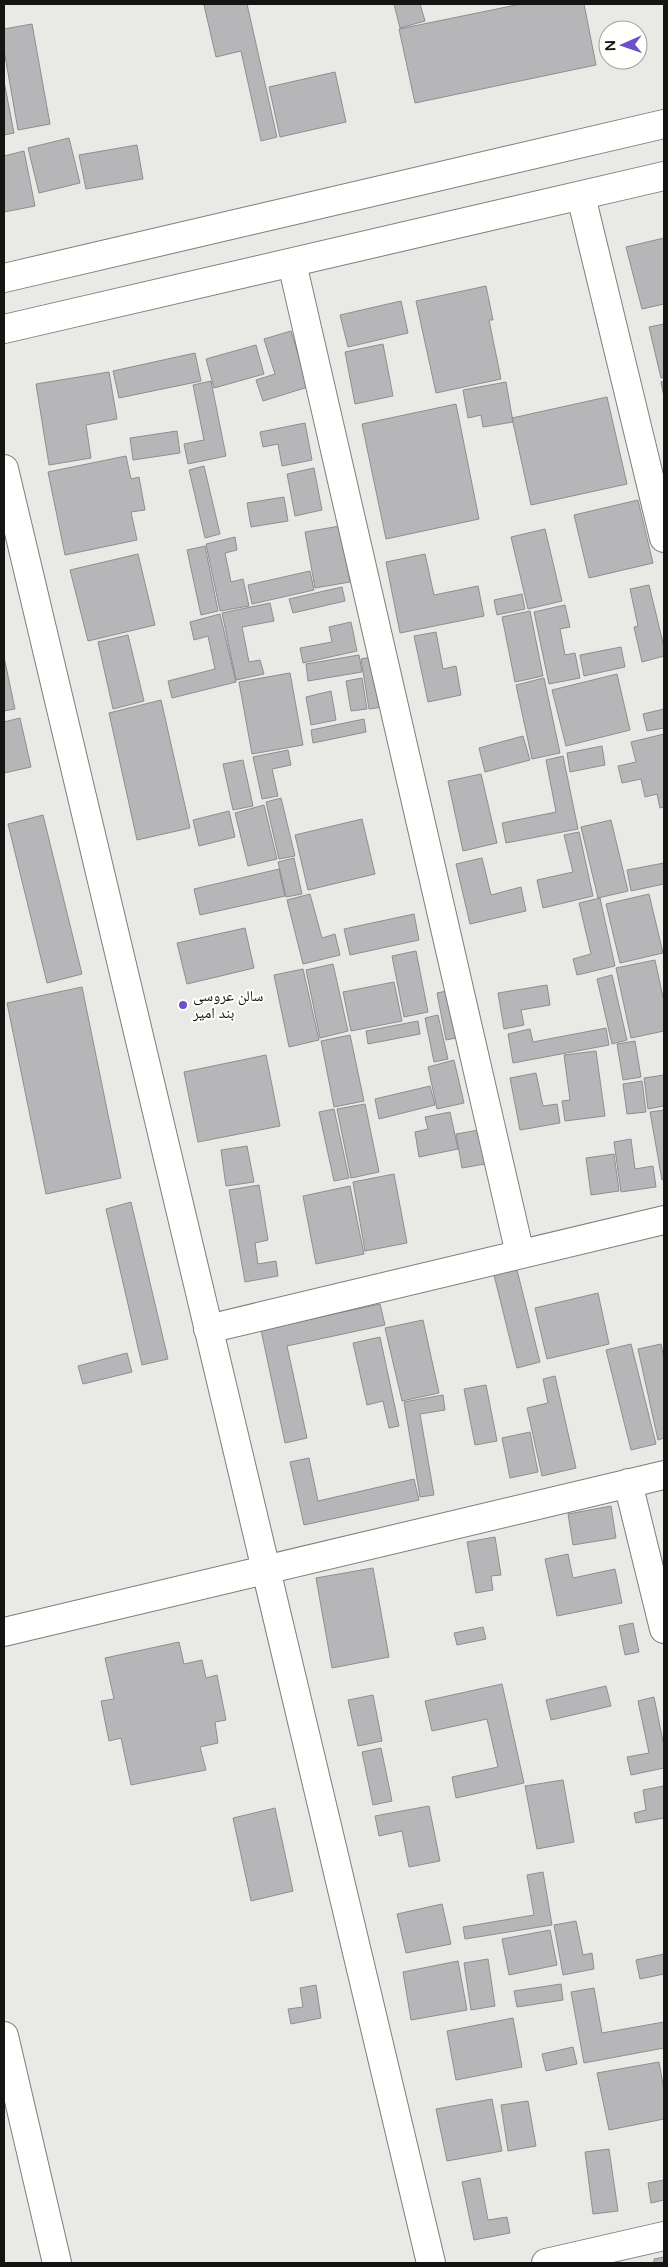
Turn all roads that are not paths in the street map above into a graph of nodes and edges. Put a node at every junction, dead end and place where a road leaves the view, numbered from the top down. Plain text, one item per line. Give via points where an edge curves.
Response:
1 (664, 124) edge
2 (664, 176) edge
3 (581, 196) junction
4 (292, 264) junction
5 (4, 278) edge
6 (4, 330) edge
7 (4, 469) edge
8 (664, 538) edge
9 (664, 1220) edge
10 (520, 1254) junction
11 (208, 1329) junction
12 (664, 1475) edge
13 (628, 1483) junction
14 (265, 1570) junction
15 (664, 1629) edge
16 (4, 1632) edge
17 (4, 2036) edge
18 (664, 2236) edge
19 (57, 2263) edge
20 (431, 2263) edge
21 (546, 2263) edge

1 - 5 street
2 - 3 street
3 - 4 street
3 - 8 street
4 - 6 street
4 - 10 street
7 - 11 street
9 - 10 street
10 - 11 street
11 - 14 street
12 - 13 street
13 - 14 street
13 - 15 street
14 - 16 street
14 - 20 street
17 - 19 street
18 - 21 street

